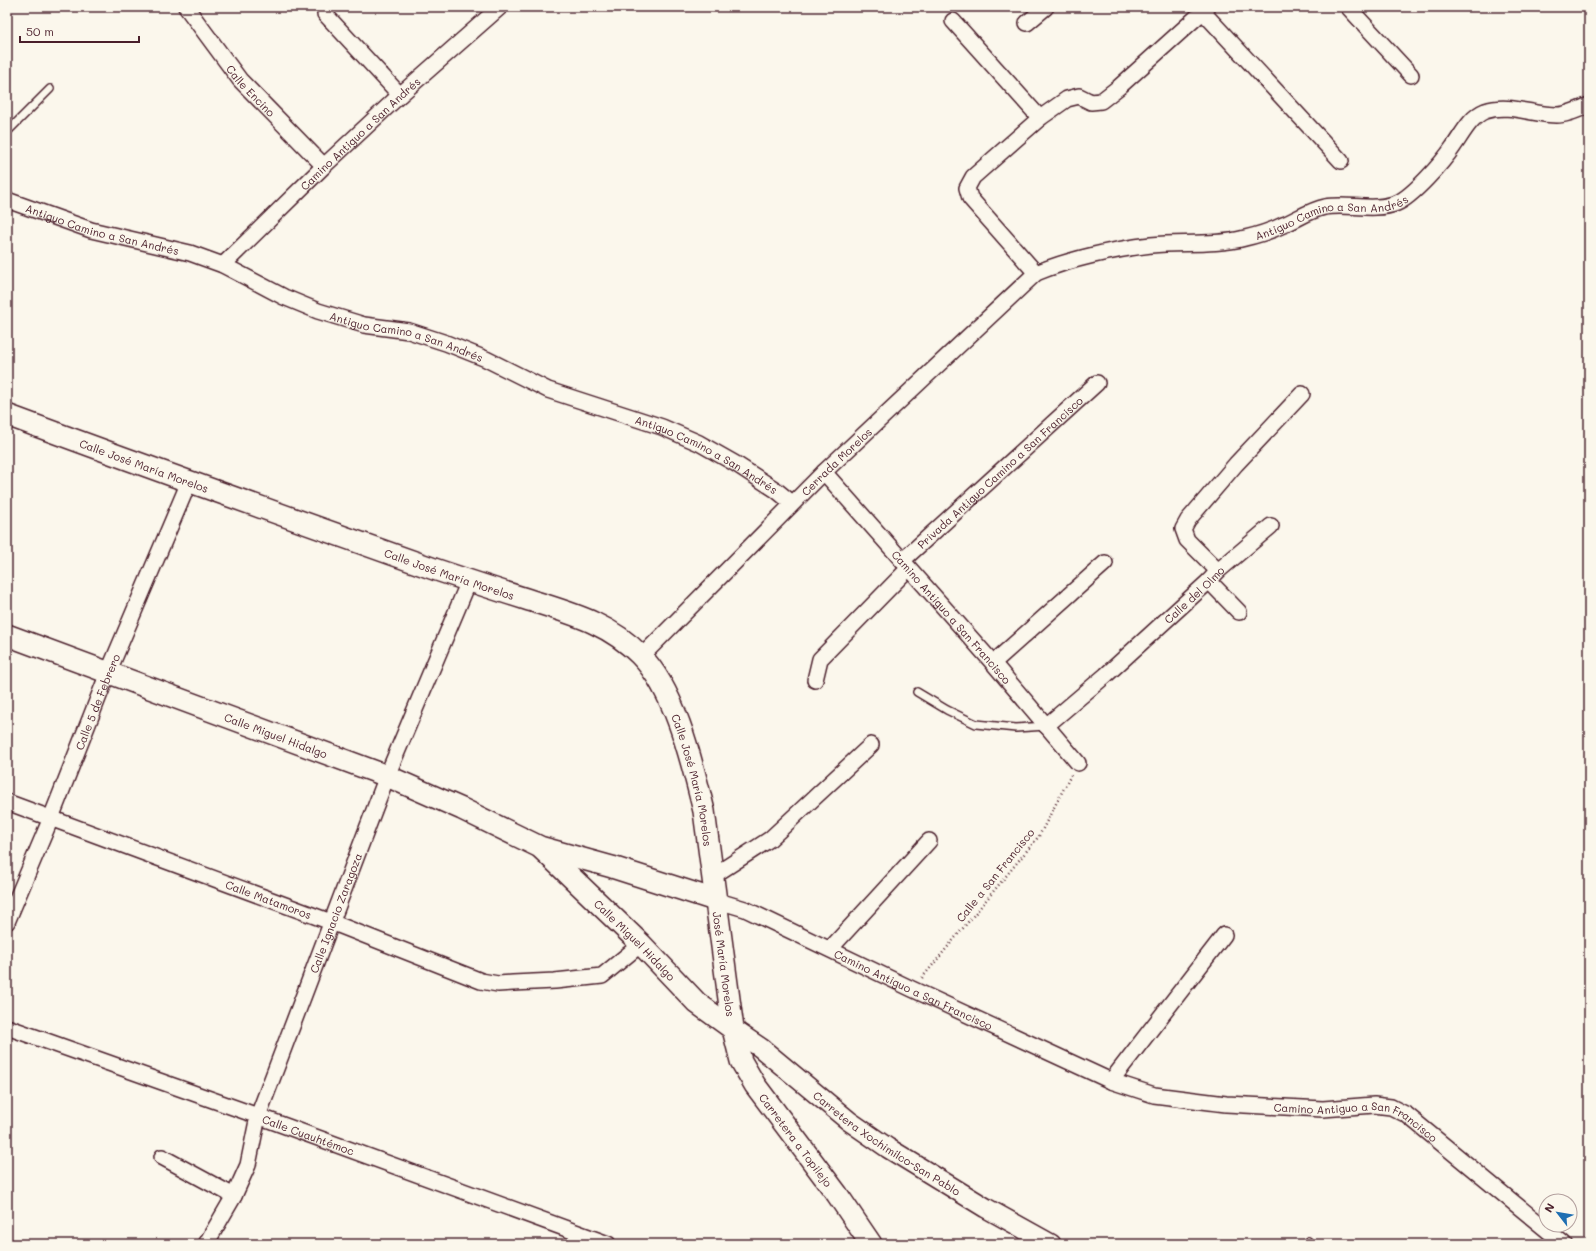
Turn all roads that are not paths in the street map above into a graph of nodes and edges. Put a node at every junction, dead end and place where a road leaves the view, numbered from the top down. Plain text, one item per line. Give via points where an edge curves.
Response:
1 (186, 7) edge
2 (500, 7) edge
3 (1046, 7) edge
4 (1348, 7) edge
5 (1205, 9) edge
6 (325, 14) dead end
7 (953, 21) dead end
8 (1027, 22) dead end
9 (1411, 75) dead end
10 (50, 90) dead end
11 (400, 96) junction
12 (1589, 105) edge
13 (1040, 118) junction
14 (7, 132) edge
15 (1341, 161) dead end
16 (324, 166) junction
17 (7, 200) edge
18 (223, 265) junction
19 (1036, 273) junction
20 (1097, 383) dead end
21 (1302, 394) dead end
22 (7, 415) edge
23 (824, 472) junction
24 (188, 482) junction
25 (792, 502) junction
26 (1271, 526) dead end
27 (1105, 563) dead end
28 (905, 565) junction
29 (1214, 576) junction
30 (468, 581) junction
31 (1239, 612) dead end
32 (7, 635) edge
33 (642, 656) junction
34 (993, 663) junction
35 (108, 673) junction
36 (815, 680) dead end
37 (917, 692) dead end
38 (1046, 726) junction
39 (872, 746) dead end
40 (1078, 763) road end
41 (387, 776) junction
42 (7, 802) edge
43 (51, 818) junction
44 (929, 841) dead end
45 (540, 847) junction
46 (712, 876) junction
47 (715, 900) junction
48 (7, 922) edge
49 (331, 922) junction
50 (1224, 935) dead end
51 (641, 944) junction
52 (830, 949) junction
53 (7, 1028) edge
54 (733, 1029) junction
55 (1111, 1081) junction
56 (258, 1116) junction
57 (162, 1157) dead end
58 (234, 1196) junction
59 (208, 1243) edge
60 (608, 1244) edge
61 (871, 1244) edge
62 (1051, 1244) edge
63 (1564, 1244) edge

1 - 16 street, Calle Encino via 240,80
2 - 11 street, Camino Antiguo a San Andrés
3 - 8 street
4 - 9 street
5 - 13 street via 1101,101 1091,102 1079,96 1067,99
5 - 15 street
6 - 11 street
7 - 13 street
10 - 14 lane
11 - 16 street, Camino Antiguo a San Andrés
12 - 19 street, Antiguo Camino a San Andrés via 1558,115 1498,108 1483,112 1469,124 1452,149 1411,194 1385,206 1323,207 1281,226 1245,238 1197,244 1151,245 1099,254
13 - 19 street via 973,177 967,188 970,198
16 - 18 street, Camino Antiguo a San Andrés
17 - 18 street, Antiguo Camino a San Andrés via 91,230 190,253
18 - 25 street, Antiguo Camino a San Andrés via 284,297 318,311 364,325 409,331 446,342 548,390 662,427 699,443 736,464
19 - 23 street, Cerrada Morelos
20 - 28 street, Privada Antiguo Camino a San Francisco
21 - 29 street, Calle del Olmo via 1236,464 1183,529 1187,540
22 - 24 main road, Calle José María Morelos
23 - 25 street, Cerrada Morelos
23 - 28 street, Camino Antiguo a San Francisco
24 - 30 main road, Calle José María Morelos
24 - 35 street, Calle 5 de Febrero
25 - 33 street, Cerrada Morelos
26 - 29 street
27 - 34 street
28 - 34 street, Camino Antiguo a San Francisco
28 - 36 street, Privada Antiguo Camino a San Francisco via 820,659
29 - 31 street
29 - 38 street, Calle del Olmo
30 - 33 main road, Calle José María Morelos via 594,622 619,636
30 - 41 street, Calle Ignacio Zaragoza
32 - 35 main road, Calle Miguel Hidalgo
33 - 46 main road, Calle José María Morelos via 672,705 688,749 704,811
34 - 38 street, Camino Antiguo a San Francisco
35 - 41 main road, Calle Miguel Hidalgo
35 - 43 street, Calle 5 de Febrero
37 - 38 lane via 976,724 1016,728
38 - 40 street, Camino Antiguo a San Francisco
39 - 46 street via 770,839
41 - 45 main road, Calle Miguel Hidalgo
41 - 49 street, Calle Ignacio Zaragoza
42 - 43 street, Calle Matamoros
43 - 48 street, Calle 5 de Febrero
43 - 49 street, Calle Matamoros
44 - 52 street
45 - 47 main road, Calle Miguel Hidalgo
45 - 51 main road, Calle Miguel Hidalgo
46 - 47 main road, Calle José María Morelos
47 - 52 street, Camino Antiguo a San Francisco via 745,909
47 - 54 main road, José María Morelos
49 - 51 street, Calle Matamoros via 481,981 498,984 602,976
49 - 56 street, Calle Ignacio Zaragoza
50 - 55 street
51 - 54 main road, Calle Miguel Hidalgo via 697,1003
52 - 55 street, Camino Antiguo a San Francisco
53 - 56 street, Calle Cuauhtémoc
54 - 61 main road, Carretera a Topilejo via 741,1061 755,1085 838,1194
54 - 62 street, Carretera Xochimilco-San Pablo via 888,1148
55 - 63 street, Camino Antiguo a San Francisco via 1154,1095 1226,1104 1323,1109 1374,1105 1391,1107 1407,1114
56 - 58 street, Calle Ignacio Zaragoza via 248,1165
56 - 60 street, Calle Cuauhtémoc
57 - 58 street
58 - 59 street, Calle Ignacio Zaragoza

